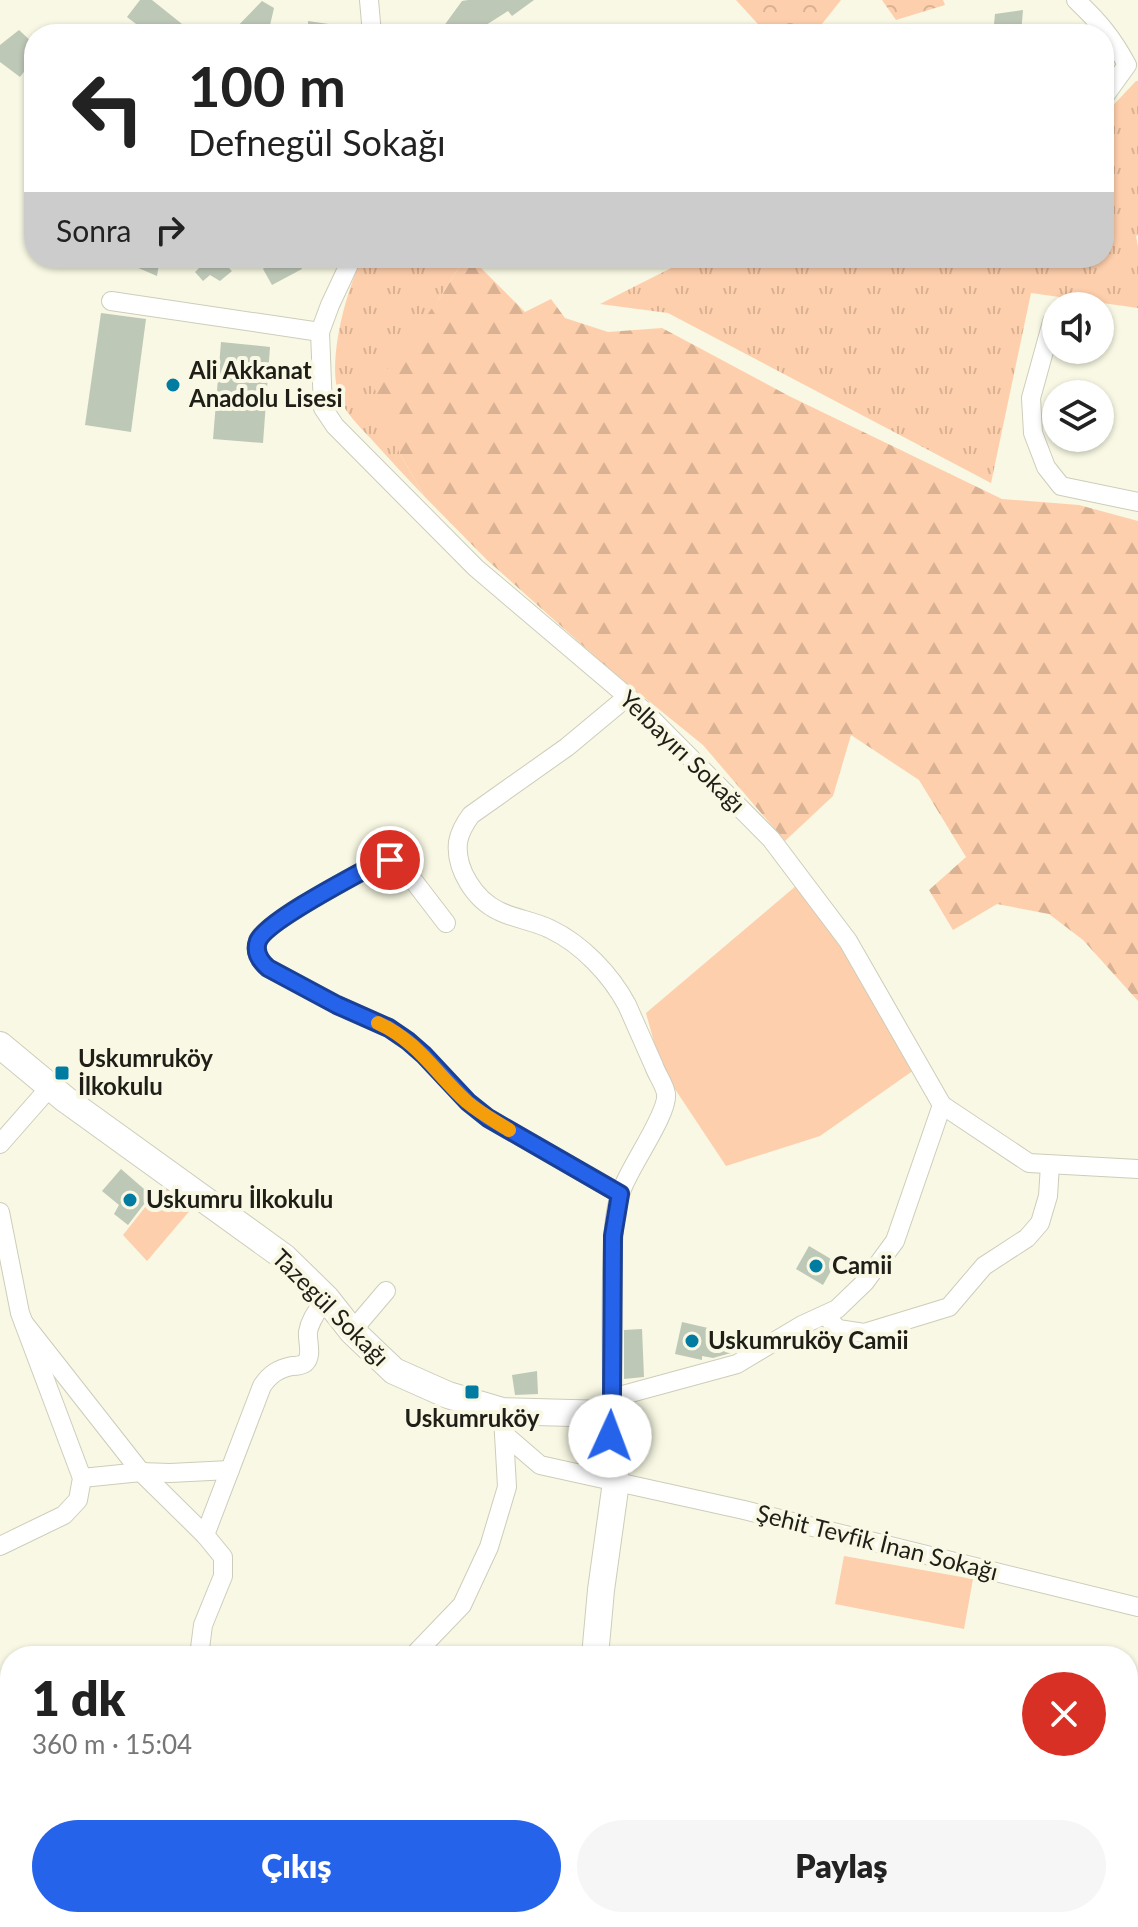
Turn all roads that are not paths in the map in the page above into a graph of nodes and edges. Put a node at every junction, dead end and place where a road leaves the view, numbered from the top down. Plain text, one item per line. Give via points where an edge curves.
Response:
1 (369, 0) edge
2 (1076, 0) edge
3 (371, 24) edge
4 (1101, 24) edge
5 (1114, 41) edge
6 (1133, 65) edge
7 (1114, 86) edge
8 (347, 268) edge
9 (111, 301) dead end
10 (320, 332) junction
11 (1042, 358) edge
12 (1138, 502) edge
13 (627, 697) junction
14 (446, 923) dead end
15 (0, 1045) edge
16 (50, 1087) junction
17 (942, 1105) junction
18 (0, 1144) edge
19 (1050, 1165) junction
20 (1138, 1169) edge
21 (620, 1194) junction
22 (0, 1212) edge
23 (386, 1291) dead end
24 (326, 1298) junction
25 (825, 1315) junction
26 (24, 1323) junction
27 (352, 1331) junction
28 (610, 1406) junction
29 (503, 1423) junction
30 (230, 1470) junction
31 (141, 1472) junction
32 (82, 1478) junction
33 (616, 1482) junction
34 (205, 1535) junction
35 (0, 1546) edge
36 (1138, 1607) edge
37 (200, 1646) edge
38 (423, 1646) edge
39 (596, 1646) edge

1 - 3 street
2 - 4 street
5 - 6 street
6 - 7 street
8 - 10 street, Yelbayırı Sokağı
9 - 10 street
10 - 13 street, Yelbayırı Sokağı via 323,408 335,426 476,568
11 - 12 street via 1031,398 1033,433 1046,467 1061,486
13 - 17 street, Yelbayırı Sokağı via 771,839 848,941
13 - 21 street via 471,815 458,839 462,871 478,896 499,911 569,941 600,967 626,1003 667,1095
14 - 21 street via 403,867 383,860 290,913 260,937 257,951 268,968 408,1041 488,1118
15 - 16 street, Tazegül Sokağı
16 - 18 street
16 - 24 street, Tazegül Sokağı via 284,1257
17 - 19 street, Yelbayırı Sokağı via 1029,1163
17 - 25 street, Tazegül Sokağı via 895,1241 865,1282
19 - 20 street, Yelbayırı Sokağı
19 - 25 street via 1040,1223 984,1266 949,1307 864,1333 838,1329
21 - 28 street via 613,1236
22 - 26 street
23 - 27 street
24 - 27 street, Tazegül Sokağı
24 - 30 street via 308,1333 306,1362 268,1377
25 - 28 street, Tazegül Sokağı via 737,1364
26 - 31 street
26 - 32 street
27 - 29 street, Tazegül Sokağı via 394,1371
28 - 29 street, Tazegül Sokağı
28 - 33 street
29 - 33 street, Şehit Tevfik İnan Sokağı via 540,1465
29 - 38 street via 507,1487 489,1547 462,1605
30 - 31 street
30 - 34 street
31 - 32 street
31 - 34 street
32 - 35 street via 78,1500 64,1515
33 - 36 street, Şehit Tevfik İnan Sokağı
33 - 39 street
34 - 37 street via 223,1557 223,1576

